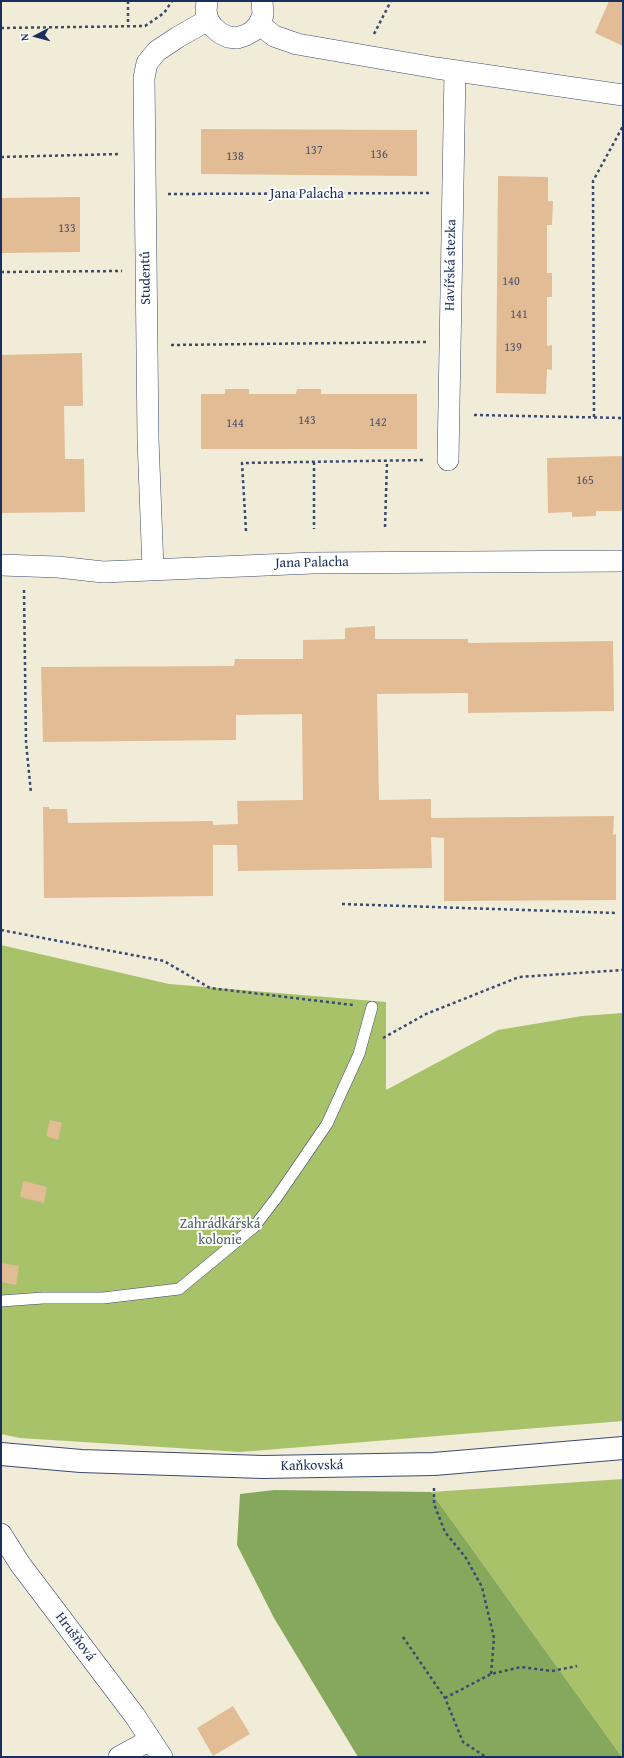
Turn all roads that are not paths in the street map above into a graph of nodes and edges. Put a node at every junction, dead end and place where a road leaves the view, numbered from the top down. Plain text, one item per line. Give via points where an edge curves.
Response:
1 (262, 1) edge
2 (207, 10) edge
3 (259, 24) junction
4 (455, 71) junction
5 (623, 95) edge
6 (438, 460) road end
7 (623, 561) edge
8 (1, 565) edge
9 (153, 569) junction
10 (372, 1007) road end
11 (1, 1301) edge
12 (623, 1448) edge
13 (1, 1454) edge
14 (1, 1534) edge
15 (150, 1740) junction
16 (119, 1757) edge
17 (162, 1757) edge

1 - 3 street via 263,15
2 - 3 street via 213,27 228,37 237,38 250,33
2 - 9 street, Studentů via 157,51 147,63 144,78 148,439
3 - 4 street via 274,36 298,44
4 - 5 street
4 - 6 street, Havířská stezka via 449,415
7 - 9 street, Jana Palacha via 313,563
8 - 9 street, Jana Palacha via 103,572
10 - 11 lane via 359,1052 327,1124 254,1228 179,1289 103,1298
12 - 13 street, Kaňkovská via 434,1464 263,1467 81,1461
14 - 15 street, Hrušňová
15 - 16 street
15 - 17 street, Hrušňová

